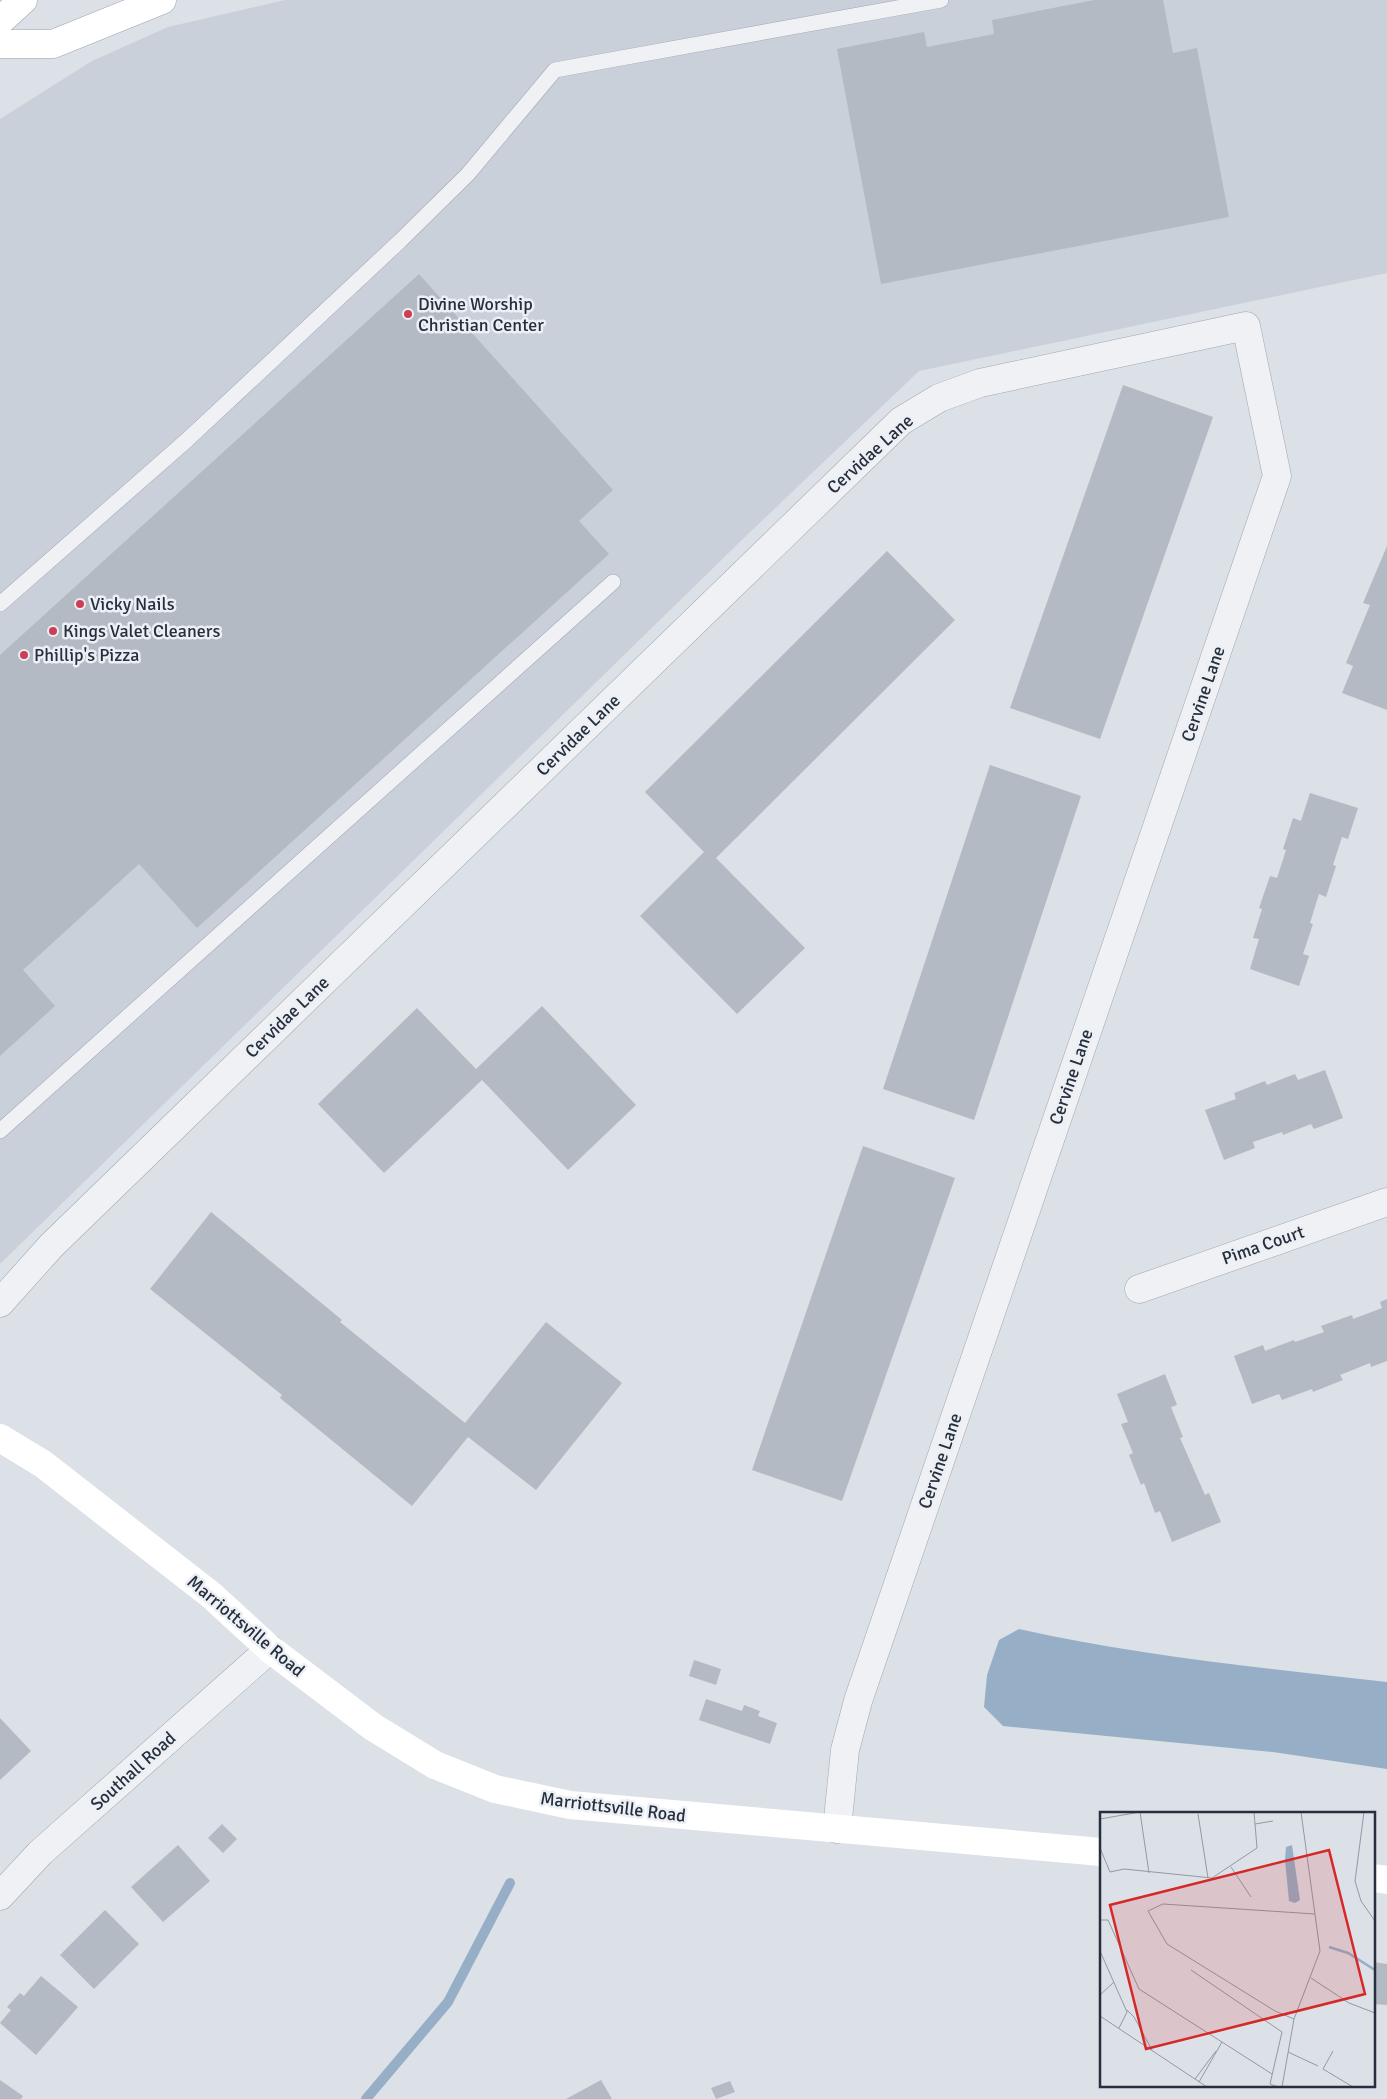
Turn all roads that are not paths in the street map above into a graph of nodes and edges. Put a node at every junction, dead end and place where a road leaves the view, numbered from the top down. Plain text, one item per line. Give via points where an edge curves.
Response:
1 (23, 0) edge
2 (162, 0) edge
3 (941, 0) edge
4 (0, 22) edge
5 (0, 44) edge
6 (1246, 326) joint
7 (613, 582) dead end
8 (0, 604) edge
9 (0, 1131) edge
10 (1387, 1202) edge
11 (1139, 1289) dead end
12 (0, 1303) edge
13 (0, 1438) edge
14 (270, 1649) junction
15 (837, 1829) junction
16 (1100, 1852) edge
17 (1374, 1878) edge
18 (1387, 1880) edge
19 (0, 1896) edge

1 - 4 main road
2 - 5 main road via 53,44
3 - 8 lane via 555,70 468,174 400,241 187,440
6 - 12 street, Cervidae Lane via 980,383 939,398 902,421 58,1239
6 - 15 street, Cervine Lane via 1277,476 858,1701 845,1750
7 - 9 lane
10 - 11 street, Pima Court
13 - 14 main road, Marriottsville Road via 43,1464 211,1594
14 - 15 main road, Marriottsville Road via 373,1727 436,1765 495,1789 570,1805
14 - 19 street, Southall Road via 40,1853
15 - 16 main road, Marriottsville Road
17 - 18 main road

